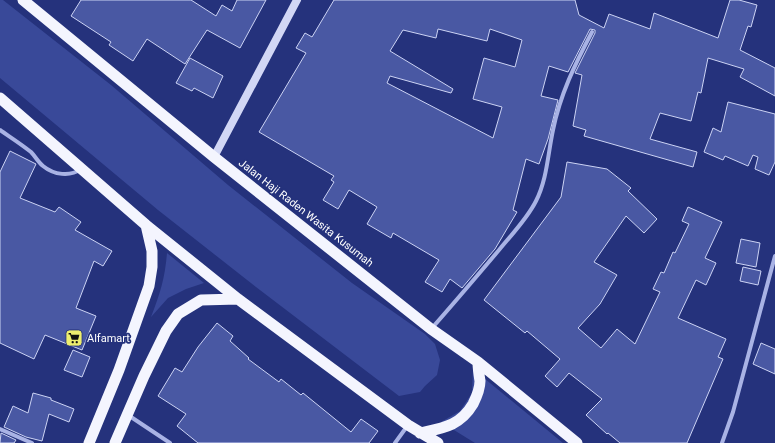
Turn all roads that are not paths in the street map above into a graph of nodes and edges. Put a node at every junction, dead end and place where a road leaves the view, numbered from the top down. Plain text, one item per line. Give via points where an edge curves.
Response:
1 (23, 0) edge
2 (297, 0) edge
3 (592, 32) dead end
4 (0, 98) edge
5 (0, 130) edge
6 (214, 157) junction
7 (82, 169) junction
8 (146, 225) junction
9 (775, 256) edge
10 (238, 300) junction
11 (431, 329) junction
12 (478, 362) junction
13 (128, 414) junction
14 (408, 425) junction
15 (0, 429) edge
16 (420, 433) junction
17 (32, 443) edge
18 (89, 443) edge
19 (115, 443) edge
20 (170, 443) edge
21 (395, 443) edge
22 (438, 443) edge
23 (577, 443) edge
24 (722, 443) edge

1 - 6 highway, Jalan Haji Raden Wasita Kusumah
2 - 6 main road
3 - 11 street via 563,93 543,183 536,201 524,220
4 - 7 highway
5 - 7 street via 31,152 44,167 59,174 76,173
6 - 11 highway, Jalan Haji Raden Wasita Kusumah
7 - 8 highway
8 - 10 highway
8 - 18 highway via 152,251 149,286
9 - 24 street via 733,412
10 - 13 highway via 201,300 178,314 166,331
10 - 14 highway
11 - 12 highway, Jalan Haji Raden Wasita Kusumah
12 - 16 highway via 480,382 476,398 468,412 450,426
12 - 23 highway, Jalan Haji Raden Wasita Kusumah
13 - 19 highway
13 - 20 street
14 - 16 highway
14 - 21 street
15 - 17 street
16 - 22 highway

